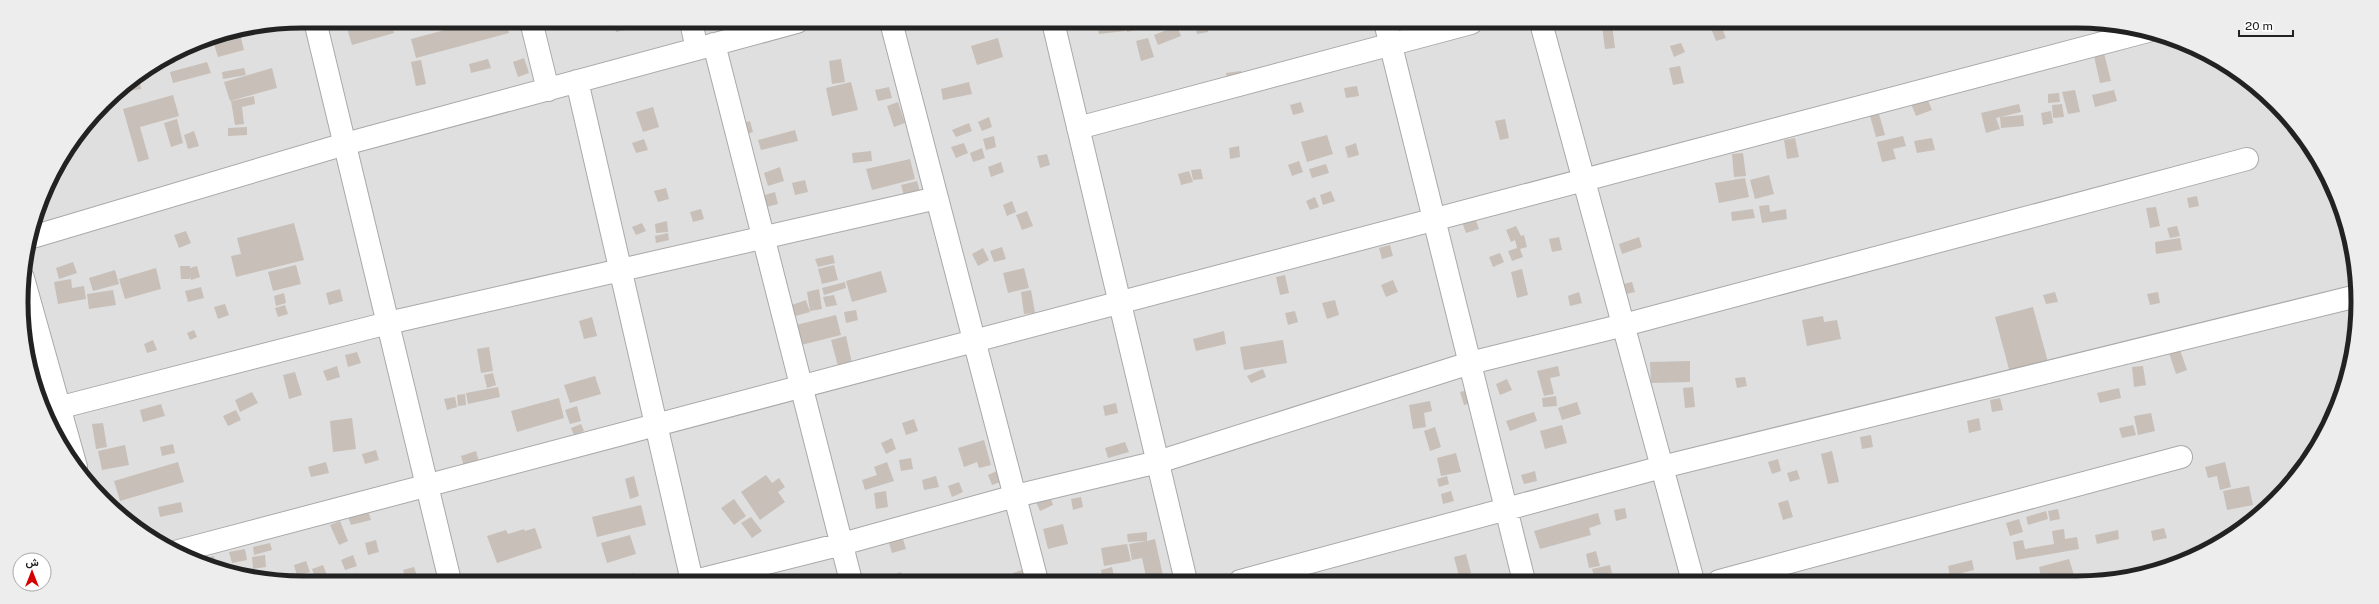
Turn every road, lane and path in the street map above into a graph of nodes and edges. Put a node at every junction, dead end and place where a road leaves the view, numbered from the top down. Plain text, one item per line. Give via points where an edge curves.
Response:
1 (317, 28) edge
2 (533, 28) edge
3 (694, 28) edge
4 (775, 28) edge
5 (893, 28) edge
6 (1054, 28) edge
7 (1386, 28) edge
8 (1452, 28) edge
9 (1543, 28) edge
10 (2136, 34) edge
11 (1390, 44) junction
12 (705, 47) junction
13 (577, 82) junction
14 (548, 90) junction
15 (1078, 128) junction
16 (345, 144) junction
17 (2247, 159) dead end
18 (1584, 180) junction
19 (937, 198) junction
20 (1434, 220) junction
21 (36, 236) edge
22 (763, 238) junction
23 (621, 270) junction
24 (2351, 298) edge
25 (1120, 303) junction
26 (28, 304) edge
27 (388, 323) junction
28 (1624, 325) junction
29 (974, 341) junction
30 (1470, 364) junction
31 (802, 387) junction
32 (53, 410) edge
33 (656, 425) junction
34 (64, 437) edge
35 (2181, 457) dead end
36 (1158, 462) junction
37 (1662, 467) junction
38 (428, 485) junction
39 (1015, 496) junction
40 (1506, 510) junction
41 (842, 544) junction
42 (184, 550) edge
43 (449, 576) edge
44 (692, 576) edge
45 (713, 576) edge
46 (850, 576) edge
47 (1036, 576) edge
48 (1185, 576) edge
49 (1259, 576) edge
50 (1523, 576) edge
51 (1693, 576) edge
52 (1738, 576) edge

1 - 16 street
2 - 14 street
3 - 12 street
4 - 12 street
5 - 19 street
6 - 15 street
7 - 11 street
8 - 11 street
9 - 18 street
10 - 18 street
11 - 15 street
11 - 20 street
12 - 13 street
12 - 22 street
13 - 14 street
13 - 23 street
14 - 16 street
15 - 25 street
16 - 21 street
16 - 27 street
17 - 28 street
18 - 20 street
18 - 28 street
19 - 22 street
19 - 29 street
20 - 25 street
20 - 30 street
22 - 23 street
22 - 31 street
23 - 27 street
23 - 33 street
24 - 37 street
25 - 29 street
25 - 36 street
26 - 32 street
27 - 32 street
27 - 38 street
28 - 30 street
28 - 37 street
29 - 31 street
29 - 39 street
30 - 36 street
30 - 40 street
31 - 33 street
31 - 41 street
32 - 34 street
33 - 38 street
33 - 44 street
35 - 52 street
36 - 39 street
36 - 48 street
37 - 40 street
37 - 51 street
38 - 42 street
38 - 43 street
39 - 41 street
39 - 47 street
40 - 49 street
40 - 50 street
41 - 45 street
41 - 46 street

